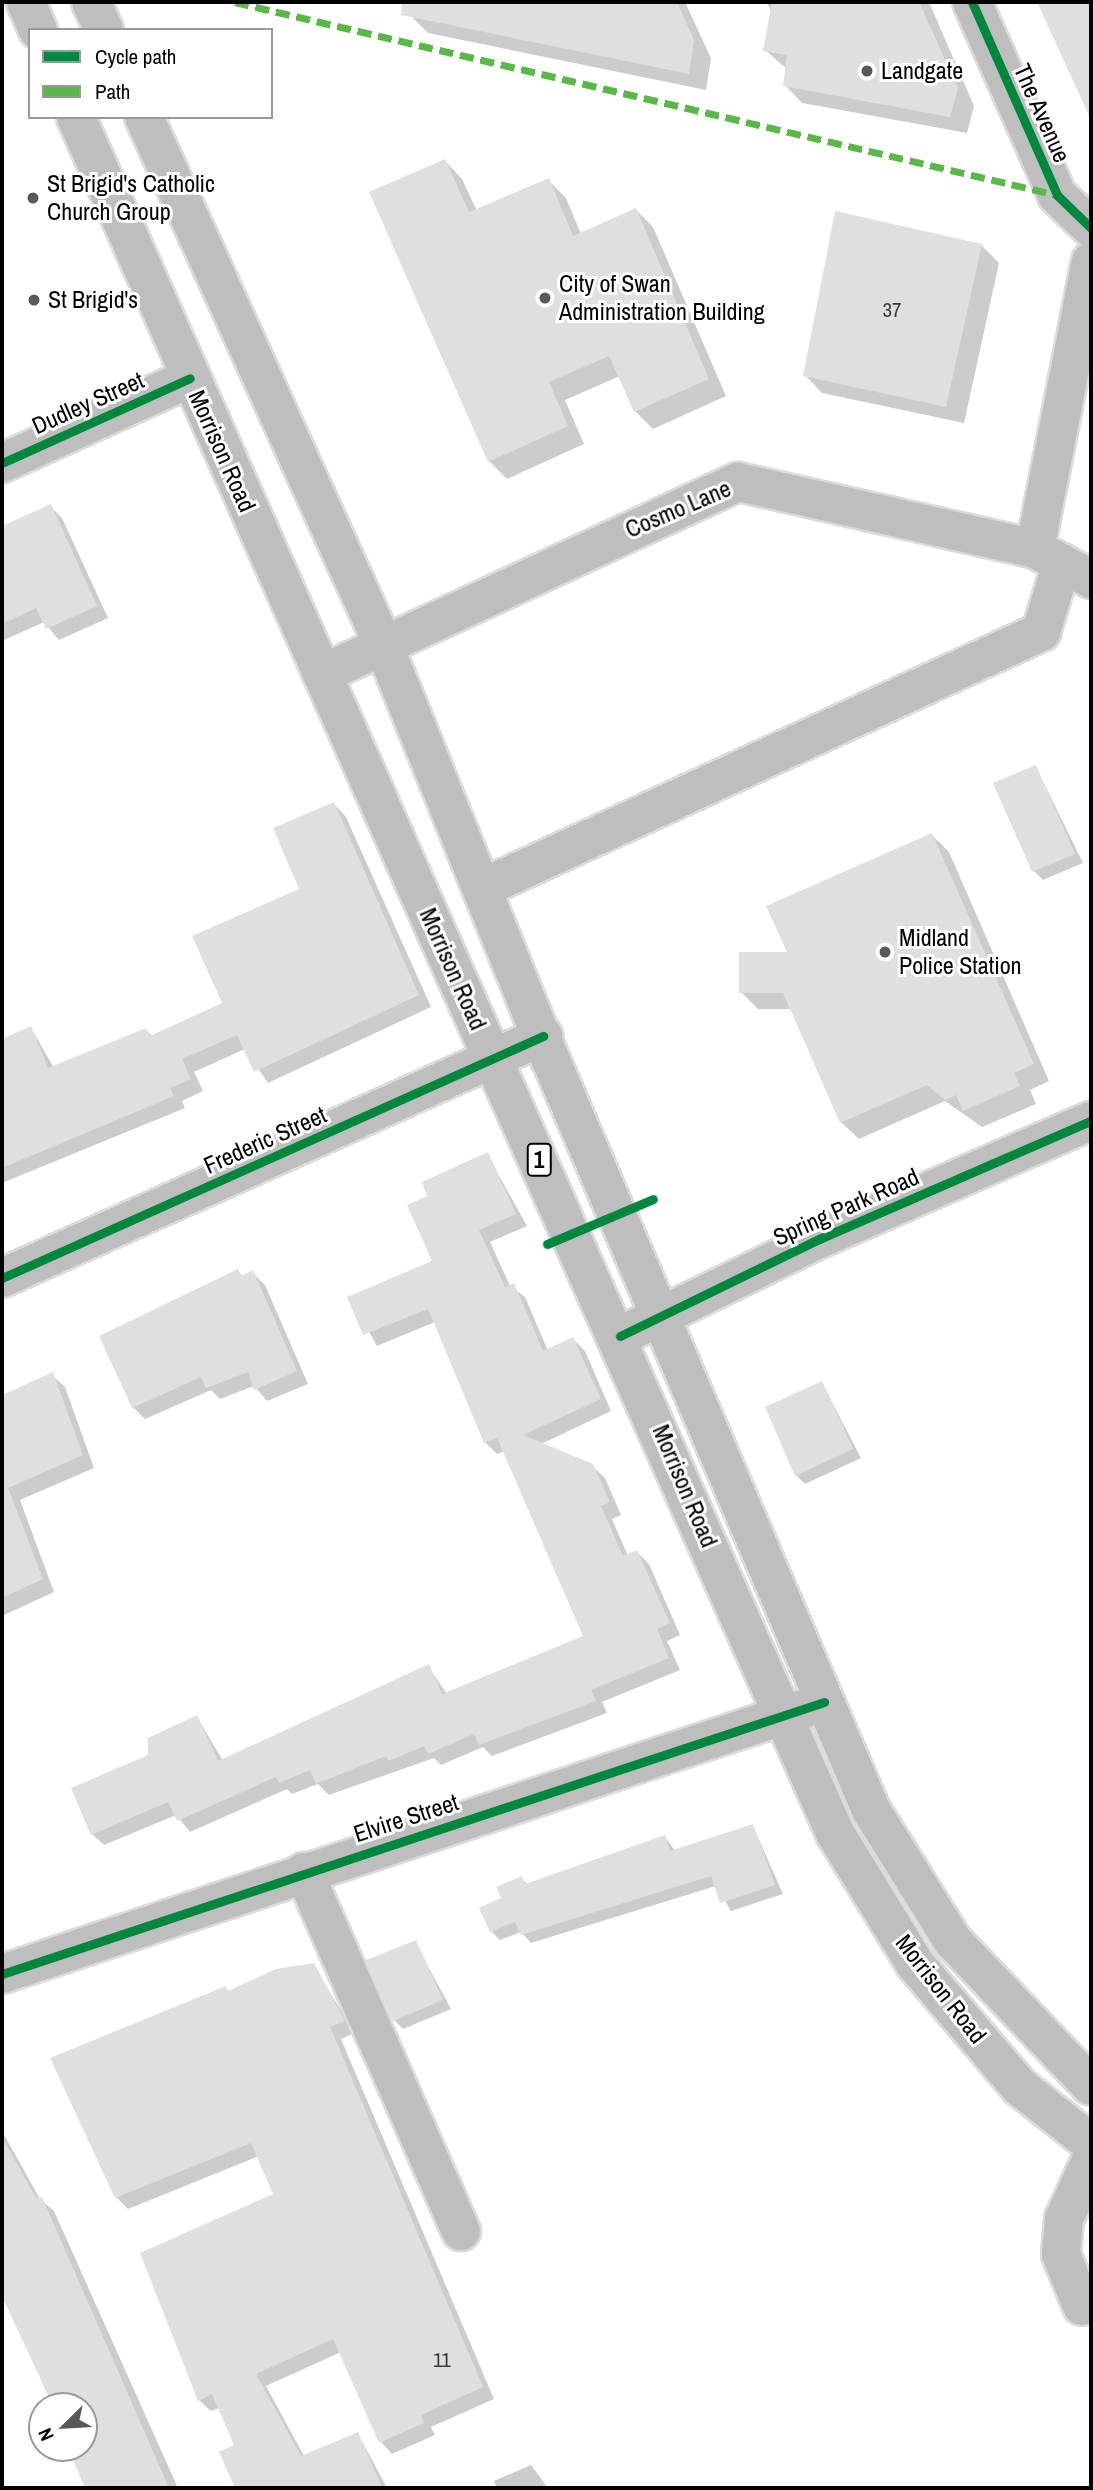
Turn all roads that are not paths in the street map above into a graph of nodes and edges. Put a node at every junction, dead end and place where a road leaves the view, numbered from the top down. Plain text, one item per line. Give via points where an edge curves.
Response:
1 (26, 2) edge
2 (91, 2) edge
3 (972, 2) edge
4 (37, 28) edge
5 (103, 28) edge
6 (77, 119) edge
7 (145, 119) edge
8 (1091, 228) edge
9 (1091, 261) edge
10 (190, 378) junction
11 (2, 463) edge
12 (1063, 564) edge
13 (384, 646) junction
14 (322, 674) junction
15 (485, 887) junction
16 (543, 1036) junction
17 (493, 1060) junction
18 (1091, 1121) edge
19 (2, 1279) edge
20 (660, 1317) junction
21 (620, 1336) junction
22 (824, 1702) junction
23 (783, 1714) junction
24 (304, 1872) junction
25 (2, 1974) edge
26 (1091, 2086) edge
27 (1091, 2143) edge
28 (1091, 2160) edge
29 (461, 2231) dead end
30 (1082, 2306) dead end

1 - 4 main road
2 - 5 main road
3 - 8 main road, The Avenue via 1057,195
6 - 10 main road, Morrison Road / 1
7 - 13 main road, Morrison Road / 1
9 - 12 main road
10 - 11 main road, Dudley Street
10 - 14 main road, Morrison Road / 1
12 - 13 main road, Cosmo Lane via 738,482
12 - 15 main road via 1041,632
13 - 14 main road, Cosmo Lane
13 - 15 main road, Morrison Road / 1
14 - 17 main road, Morrison Road / 1
15 - 16 main road, Morrison Road / 1
16 - 17 main road, Frederic Street
16 - 20 main road, Morrison Road / 1
17 - 19 main road, Frederic Street
17 - 21 main road, Morrison Road / 1
18 - 20 main road, Spring Park Road via 819,1239
20 - 21 main road, Spring Park Road
20 - 22 main road, Morrison Road / 1
21 - 23 main road, Morrison Road / 1
22 - 23 main road, Elvire Street
22 - 26 main road, Morrison Road / 1 via 871,1810 953,1941
23 - 24 main road, Elvire Street
23 - 27 main road, Morrison Road / 1 via 835,1833 916,1965 1020,2087
24 - 25 main road, Elvire Street
24 - 29 main road
28 - 30 main road via 1064,2219 1062,2243

